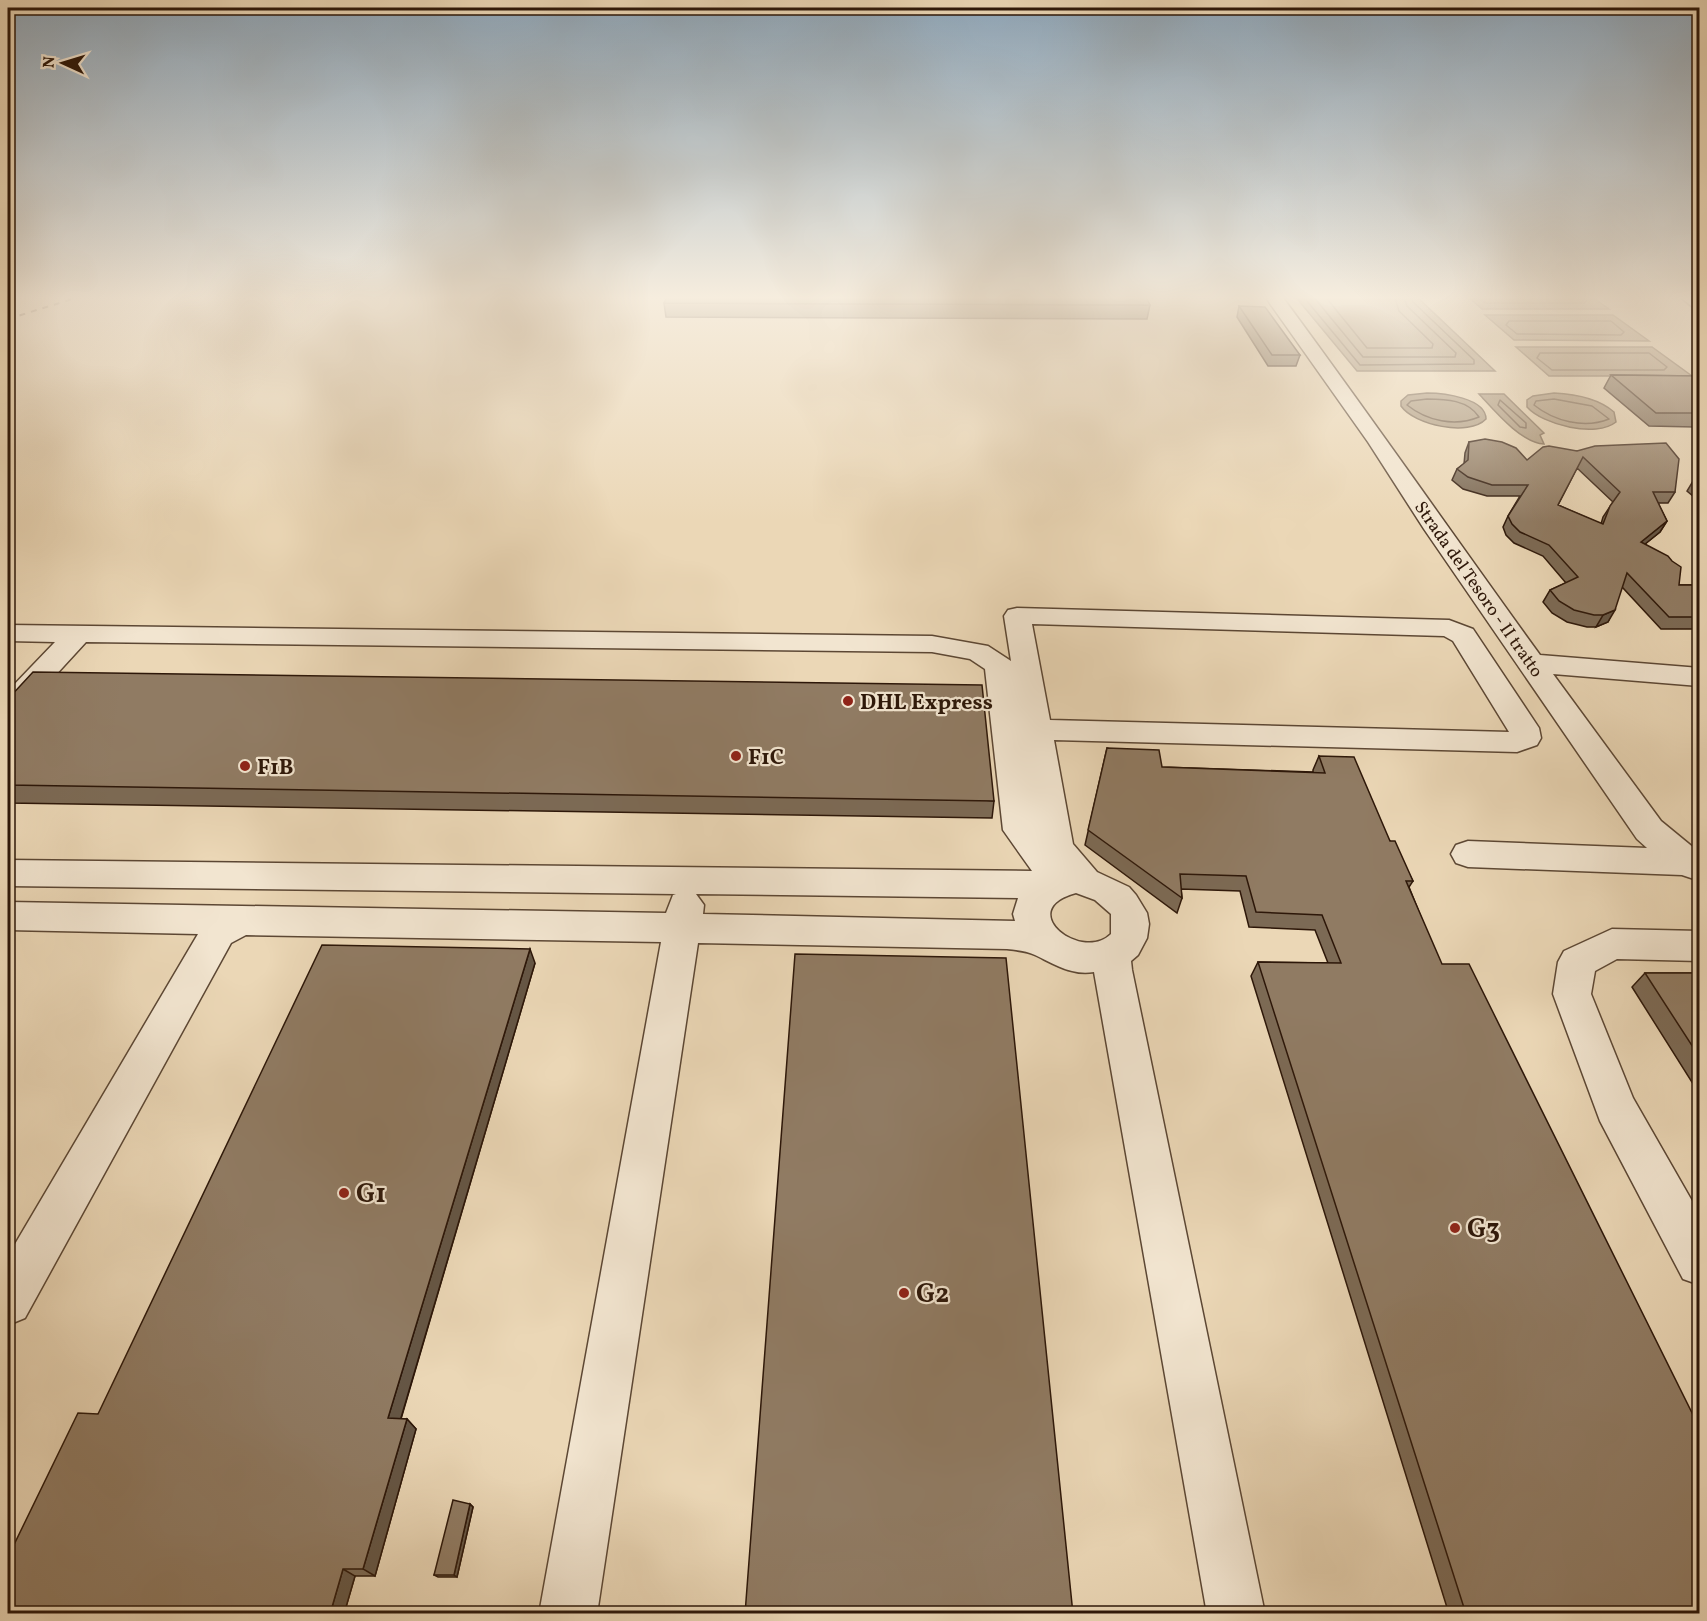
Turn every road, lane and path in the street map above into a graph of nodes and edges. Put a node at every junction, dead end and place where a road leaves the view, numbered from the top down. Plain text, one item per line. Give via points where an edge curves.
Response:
1 (1327, 371) edge
2 (8, 633) edge
3 (78, 633) junction
4 (1530, 663) junction
5 (1699, 677) edge
6 (8, 708) edge
7 (1037, 730) junction
8 (1468, 854) dead end
9 (1693, 865) edge
10 (8, 873) edge
11 (690, 881) junction
12 (1072, 881) junction
13 (8, 916) edge
14 (241, 920) junction
15 (683, 927) junction
16 (1041, 940) junction
17 (1700, 946) edge
18 (1112, 954) junction
19 (1700, 1262) edge
20 (8, 1301) edge
21 (568, 1614) edge
22 (1236, 1614) edge

1 - 4 street, Strada del Tesoro - II tratto
2 - 3 street
3 - 6 street
3 - 12 street via 932,644 978,652 999,665 1020,830
4 - 5 street
4 - 9 street, Strada del Tesoro - II tratto via 1649,830
7 - 7 street via 1017,615 1449,628 1464,635 1524,728 1526,738 1517,742
7 - 12 street via 1057,848
8 - 9 street
10 - 11 street
11 - 12 street via 1025,885
11 - 15 street
12 - 16 street via 1040,892 1030,910
12 - 18 street via 1104,887 1120,899 1128,912 1132,925 1129,938
13 - 14 street
14 - 15 street
14 - 20 street via 218,933
15 - 16 street via 1006,934
15 - 21 street
16 - 18 street via 1069,956 1087,959
17 - 19 street via 1612,944 1577,962 1572,994 1615,1107
18 - 22 street

